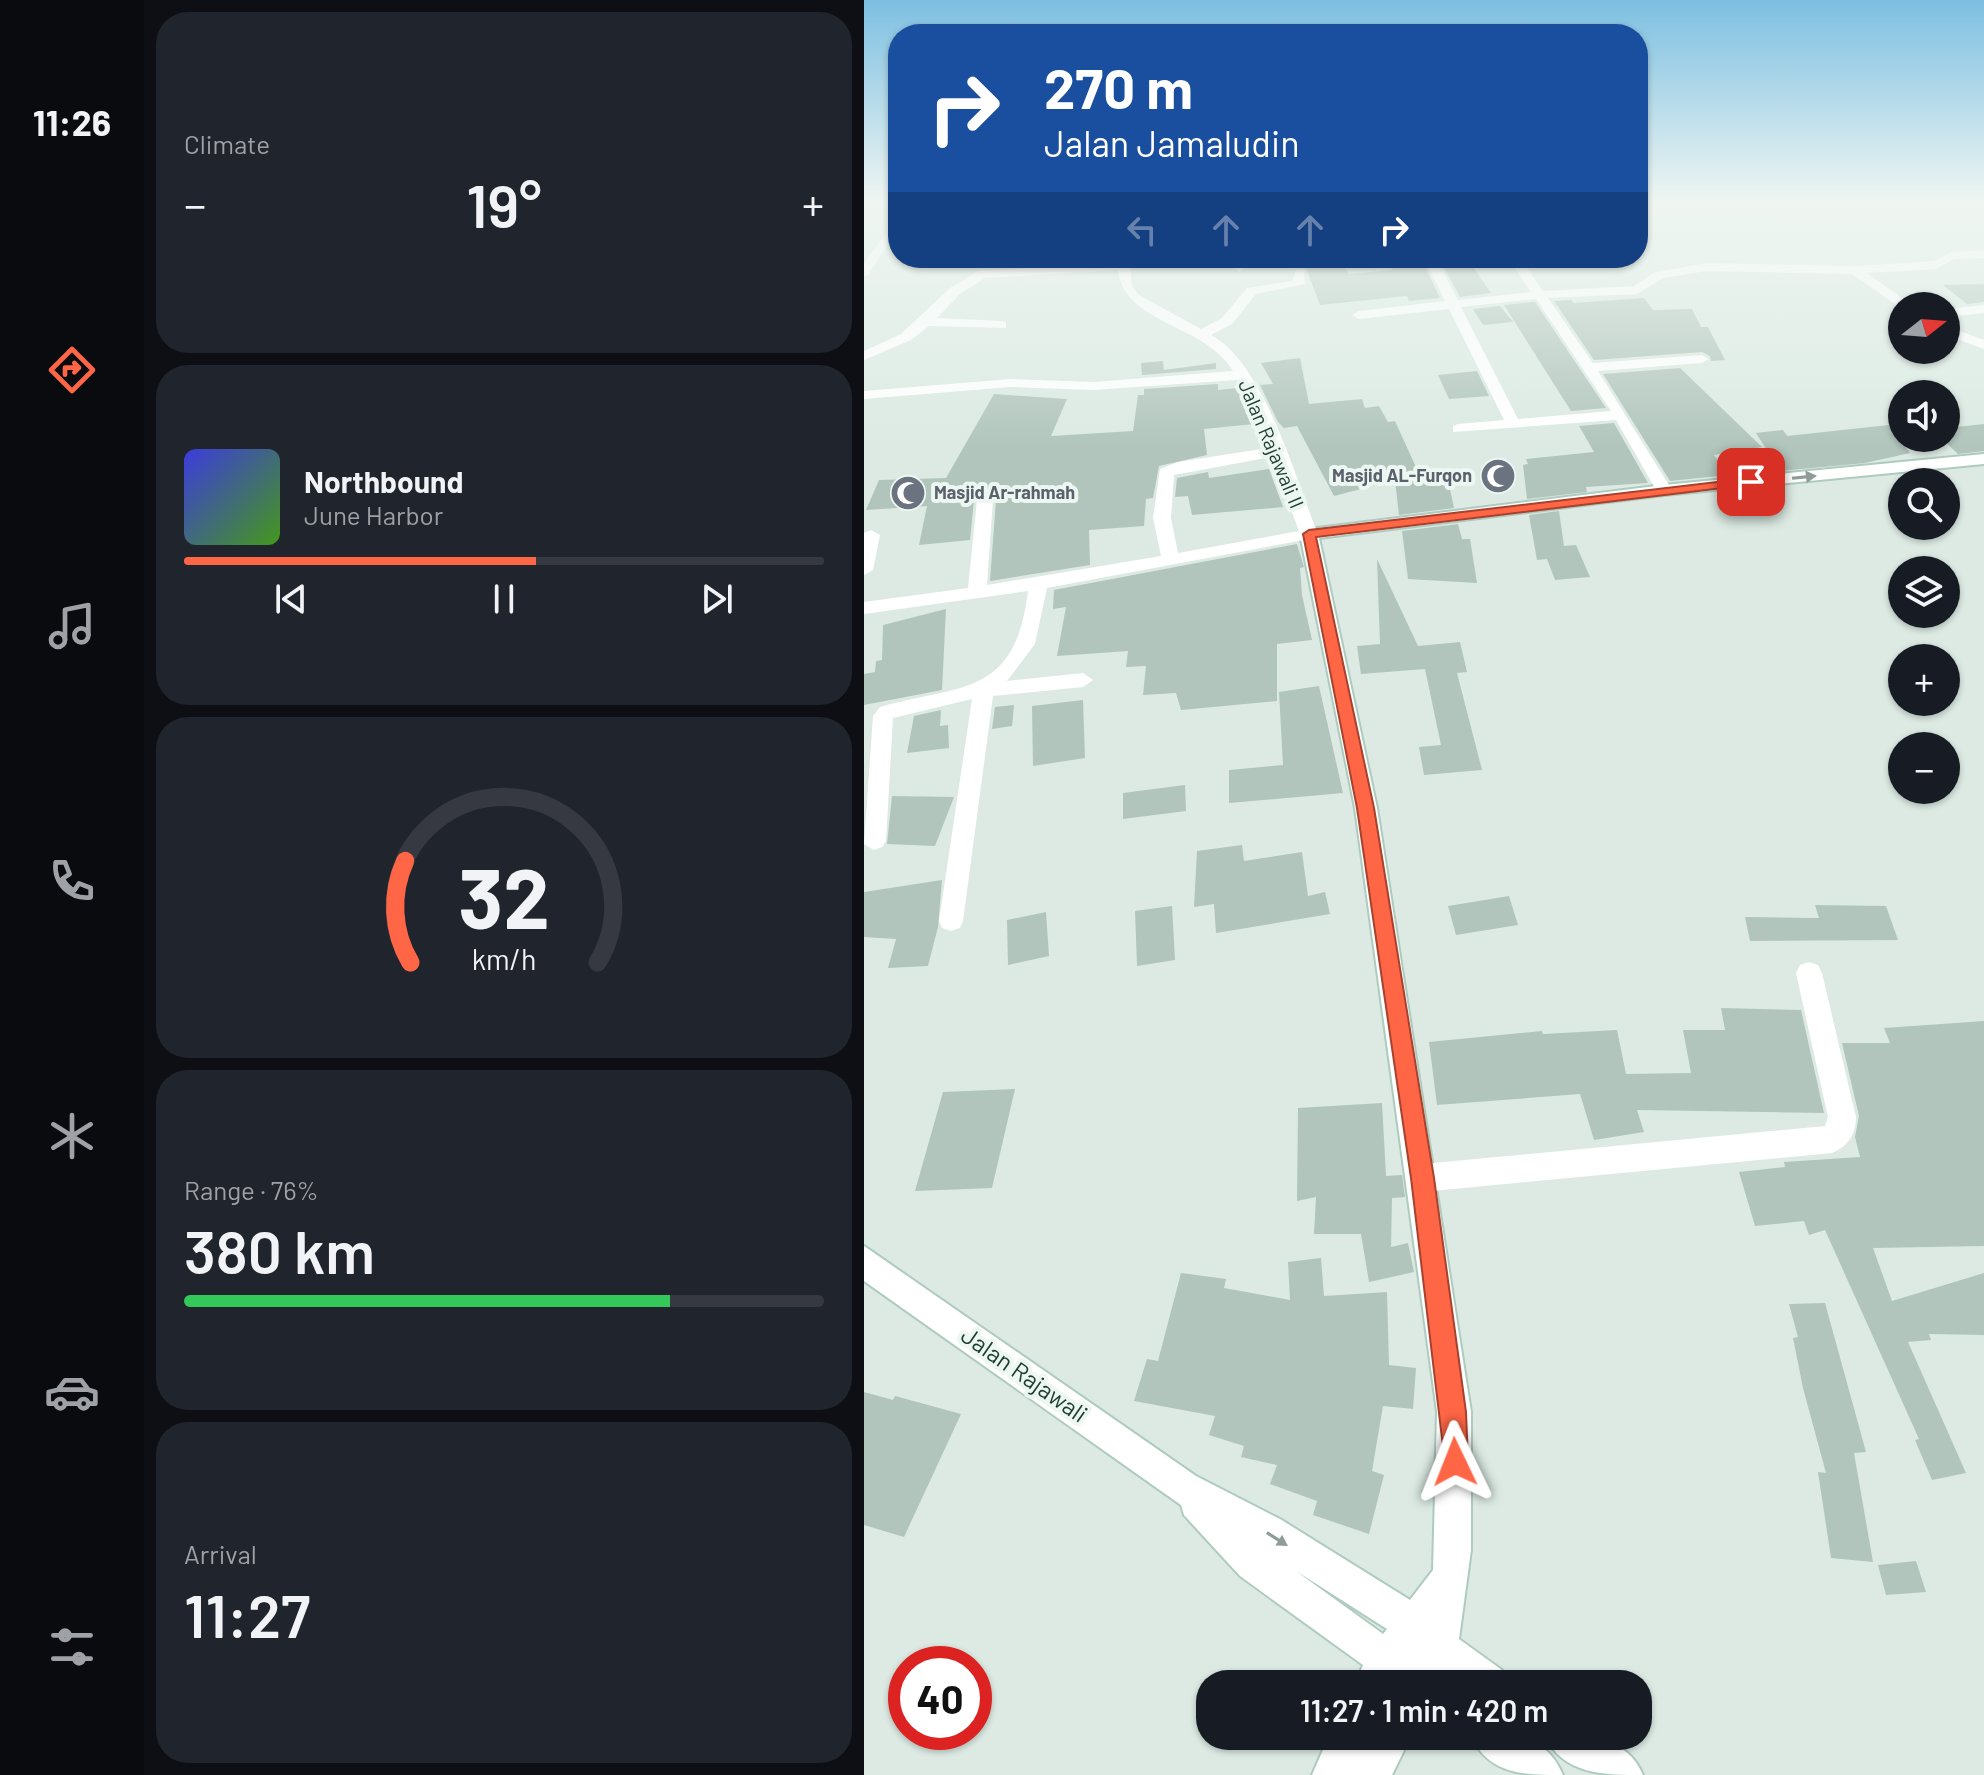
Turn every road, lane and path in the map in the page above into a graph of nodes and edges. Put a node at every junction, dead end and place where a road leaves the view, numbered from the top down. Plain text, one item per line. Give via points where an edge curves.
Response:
1 (966, 284) edge
2 (1126, 284) edge
3 (1296, 284) edge
4 (1444, 284) edge
5 (1529, 284) edge
6 (1646, 284) edge
7 (1536, 295) junction
8 (1456, 305) junction
9 (1984, 309) edge
10 (1960, 312) edge
11 (1359, 315) dead end
12 (926, 322) junction
13 (1001, 325) dead end
14 (1201, 335) junction
15 (1960, 336) edge
16 (1984, 345) edge
17 (864, 356) edge
18 (1702, 359) dead end
19 (1586, 368) junction
20 (1242, 375) junction
21 (864, 395) edge
22 (1621, 415) junction
23 (1513, 424) junction
24 (1458, 429) dead end
25 (1275, 452) junction
26 (1984, 459) edge
27 (1664, 490) junction
28 (985, 500) dead end
29 (1309, 534) junction
30 (871, 535) dead end
31 (1171, 559) junction
32 (864, 570) edge
33 (1038, 584) junction
34 (977, 593) junction
35 (864, 608) edge
36 (1083, 680) dead end
37 (984, 690) junction
38 (874, 841) dead end
39 (951, 921) dead end
40 (1809, 973) dead end
41 (1422, 1178) junction
42 (864, 1262) edge
43 (1184, 1488) junction
44 (1425, 1660) edge
45 (1379, 1670) edge
46 (1388, 1670) edge
47 (1451, 1670) edge
48 (1343, 1750) edge
49 (1383, 1750) edge
50 (1510, 1750) edge
51 (1586, 1750) edge
52 (1332, 1775) edge
53 (1370, 1775) edge
54 (1543, 1775) edge
55 (1623, 1775) edge

1 - 12 street
2 - 14 street, Jalan Rajawali II via 1134,298
3 - 14 street via 1252,291 1227,321
4 - 8 street
5 - 7 street
6 - 7 street via 1637,290
7 - 8 street
7 - 19 street
8 - 11 street
8 - 23 street
9 - 10 street
12 - 13 street
12 - 17 street
14 - 20 street, Jalan Rajawali II via 1223,347
15 - 16 street
18 - 19 street
19 - 22 street
20 - 21 street via 1093,386 1010,383
20 - 25 street, Jalan Rajawali II
22 - 23 street
22 - 27 street
23 - 24 street
25 - 29 street, Jalan Rajawali II
25 - 31 street via 1166,472 1162,518
27 -> 26 street
27 - 29 street
28 - 34 street
29 - 31 street
29 - 41 street, Jalan Rajawali II via 1366,808
30 - 32 street
31 - 33 street
33 - 34 street
33 - 37 street via 1028,644
34 - 35 street
36 - 37 street
37 - 38 street via 883,716
37 - 39 street
40 - 41 street via 1842,1117 1842,1128 1832,1139
41 - 44 street, Jalan Rajawali II via 1454,1412 1457,1513 1449,1580
42 - 43 street, Jalan Rajawali
43 -> 44 street, Jalan Rajawali via 1267,1532
43 - 45 street, Jalan Rajawali via 1253,1563
44 - 46 street, Jalan Rajawali
44 - 47 street, Jalan Rajawali
48 - 52 street
49 - 53 street
50 - 54 street
51 - 55 street

